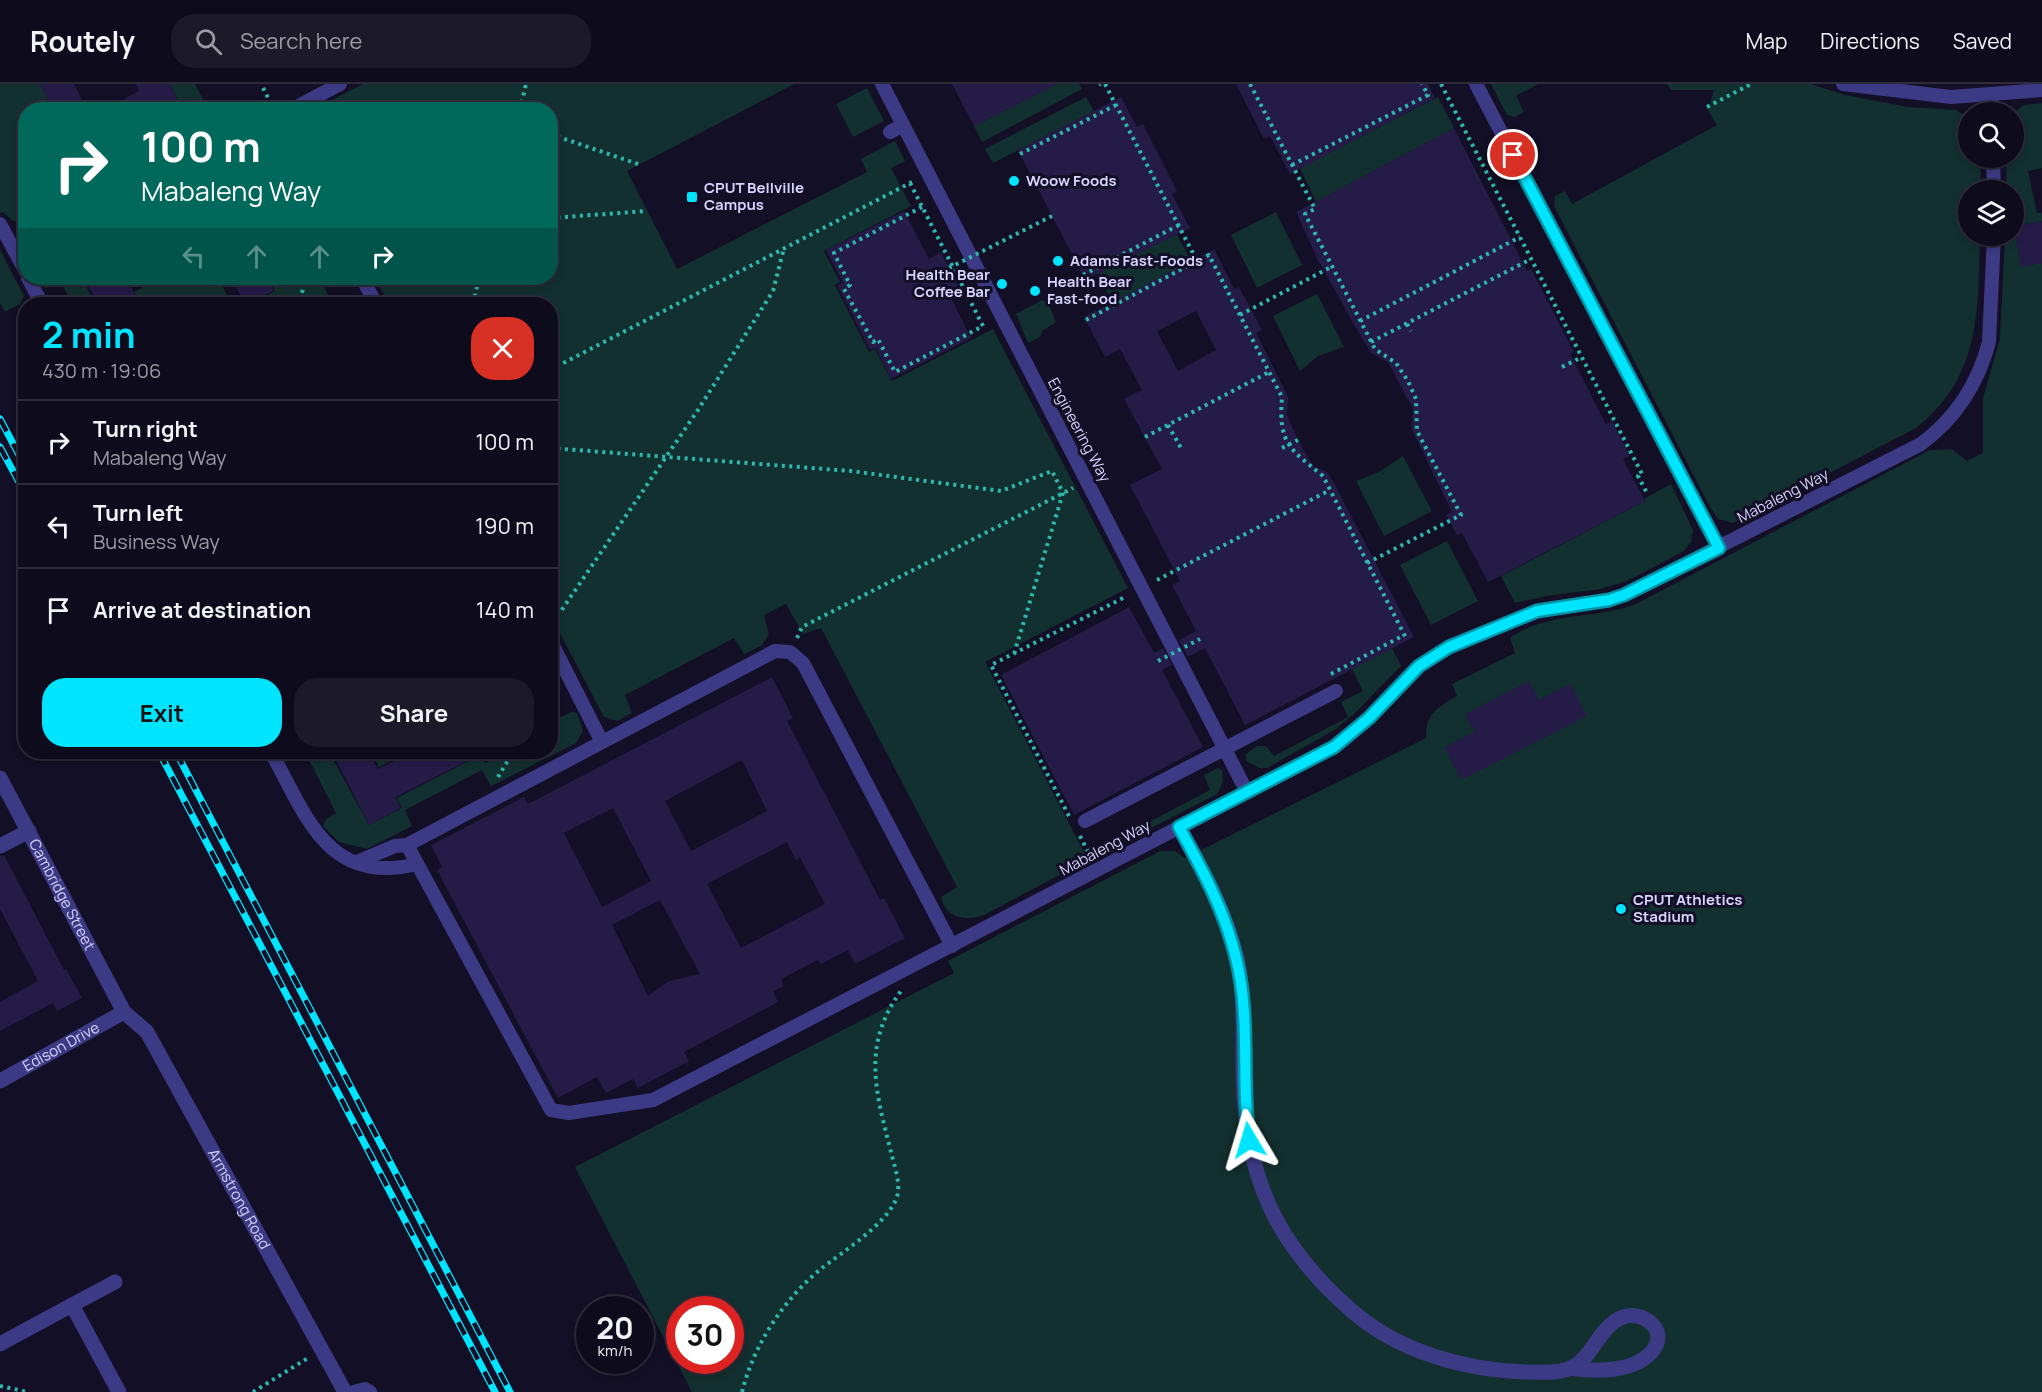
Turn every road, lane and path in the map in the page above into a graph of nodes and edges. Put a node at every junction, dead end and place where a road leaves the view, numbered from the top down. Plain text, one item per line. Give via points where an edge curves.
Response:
1 (340, 84) edge
2 (526, 84) edge
3 (882, 84) edge
4 (1105, 84) edge
5 (1250, 84) edge
6 (1422, 84) edge
7 (1441, 84) edge
8 (1476, 84) edge
9 (1751, 84) edge
10 (1843, 84) edge
11 (263, 88) dead end
12 (2042, 90) edge
13 (1992, 96) junction
14 (271, 102) edge
15 (306, 102) edge
16 (522, 102) edge
17 (1992, 102) edge
18 (1116, 105) junction
19 (1707, 107) dead end
20 (903, 125) junction
21 (890, 132) dead end
22 (558, 137) edge
23 (1020, 154) dead end
24 (638, 164) dead end
25 (1292, 165) junction
26 (927, 174) junction
27 (910, 183) junction
28 (922, 207) junction
29 (647, 211) dead end
30 (1052, 216) dead end
31 (558, 217) edge
32 (0, 224) edge
33 (1179, 225) junction
34 (1520, 237) junction
35 (18, 246) edge
36 (1994, 246) edge
37 (784, 248) junction
38 (1531, 259) junction
39 (1197, 261) junction
40 (1331, 267) junction
41 (949, 268) dead end
42 (1083, 275) dead end
43 (1240, 315) junction
44 (1086, 320) dead end
45 (1360, 321) junction
46 (1407, 324) junction
47 (1411, 331) dead end
48 (1371, 342) junction
49 (1582, 357) junction
50 (558, 366) edge
51 (1562, 367) dead end
52 (1269, 372) junction
53 (1168, 425) junction
54 (1145, 437) dead end
55 (1298, 440) dead end
56 (1289, 444) junction
57 (1181, 448) dead end
58 (1282, 448) dead end
59 (558, 449) edge
60 (665, 458) junction
61 (1087, 480) junction
62 (1330, 490) junction
63 (1063, 492) junction
64 (1648, 495) dead end
65 (1719, 548) junction
66 (1367, 563) junction
67 (1143, 587) junction
68 (558, 613) edge
69 (1200, 639) dead end
70 (1407, 640) dead end
71 (790, 652) junction
72 (1014, 654) junction
73 (558, 656) edge
74 (1158, 661) dead end
75 (1336, 691) dead end
76 (602, 742) junction
77 (1227, 748) junction
78 (275, 759) edge
79 (0, 777) edge
80 (1247, 792) junction
81 (1071, 818) dead end
82 (1085, 821) dead end
83 (1179, 827) junction
84 (29, 831) junction
85 (1079, 835) dead end
86 (407, 845) junction
87 (0, 846) edge
88 (357, 862) junction
89 (417, 864) junction
90 (1097, 870) junction
91 (952, 946) junction
92 (904, 986) dead end
93 (124, 1012) junction
94 (0, 1081) edge
95 (115, 1282) dead end
96 (72, 1305) junction
97 (0, 1344) edge
98 (322, 1350) junction
99 (1570, 1368) junction
100 (0, 1386) edge
101 (28, 1392) edge
102 (119, 1392) edge
103 (253, 1392) edge
104 (345, 1392) edge
105 (354, 1392) edge
106 (370, 1392) edge
107 (742, 1392) edge

1 - 15 lane
2 - 16 path
3 - 20 lane, Engineering Way
4 - 18 path
5 - 25 path
6 - 25 path via 1428,95
7 - 34 path
8 - 65 lane
9 - 19 path
10 - 13 lane via 1928,95
11 - 14 path
12 - 13 lane
13 - 17 lane
18 - 23 path
18 - 33 path
20 - 21 lane
20 - 26 lane, Engineering Way
22 - 24 path
25 - 40 path via 1315,209 1305,214
26 - 27 path
26 - 61 lane, Engineering Way via 1056,408
27 - 28 path
27 - 37 path
28 - 28 path via 983,326 895,372 878,339 873,342 844,289 850,285 834,253
29 - 31 path
30 - 41 path, bridge
32 - 35 lane
33 - 39 path
33 - 42 path
34 - 38 path
34 - 45 path
36 - 65 lane, Mabaleng Way via 1989,342 1977,378 1949,419 1921,444
37 - 50 path
37 - 60 path via 773,291
38 - 46 path
38 - 49 path
39 - 43 path via 1209,255
39 - 44 path
40 - 43 path
40 - 45 path
43 - 52 path
45 - 48 path
46 - 47 path
46 - 48 path
48 - 66 path via 1375,350 1396,363 1408,381 1416,399 1417,431 1461,515
49 - 51 path
49 - 64 path via 1642,474 1638,476
52 - 53 path
52 - 56 path via 1282,397 1282,427
53 - 54 path
53 - 57 path
55 - 56 path
56 - 58 path
56 - 62 path via 1299,459 1323,476
59 - 60 path
60 - 63 path via 851,471 1001,491 1052,471
60 - 68 path
61 - 63 path
61 - 67 lane, Engineering Way
62 - 66 path
62 - 67 path
63 - 71 path via 802,627
63 - 72 path
65 - 80 lane, Mabaleng Way via 1624,595 1537,611 1449,647 1419,666 1369,718 1334,747
66 - 70 path
67 - 72 path
67 - 77 lane, Engineering Way
69 - 74 path, bridge
71 - 76 lane via 775,651
71 - 91 lane via 803,663
72 - 81 path via 991,665
73 - 76 lane
75 - 77 lane
76 - 86 lane
77 - 80 lane, Engineering Way
77 - 82 lane
78 - 88 lane via 316,833 333,851
79 - 84 street, Cambridge Street
80 - 83 lane, Mabaleng Way
83 - 90 lane, Mabaleng Way
83 - 99 street via 1219,906 1236,958 1244,1021 1244,1097 1253,1163 1266,1202 1290,1245 1329,1291 1355,1314 1387,1336 1430,1356 1505,1371
84 - 87 street
84 - 93 street, Cambridge Street
85 - 90 path
86 - 88 lane
86 - 89 lane, Mabaleng Way
88 - 89 lane via 384,868
89 - 91 lane, Mabaleng Way via 545,1102 551,1110 559,1112 653,1100
90 - 91 lane, Mabaleng Way
92 - 107 path via 892,1003 876,1050 874,1084 898,1183 897,1196 888,1214 820,1270 779,1314 760,1341
93 - 94 street, Edison Drive
93 - 98 street, Armstrong Road via 147,1032
95 - 96 street
96 - 97 street
96 - 102 street
98 - 103 path
98 - 104 street, Armstrong Road
99 - 99 street via 1581,1361 1614,1321 1641,1316 1654,1327 1654,1348 1639,1360 1618,1369
100 - 101 path
105 - 106 lane

